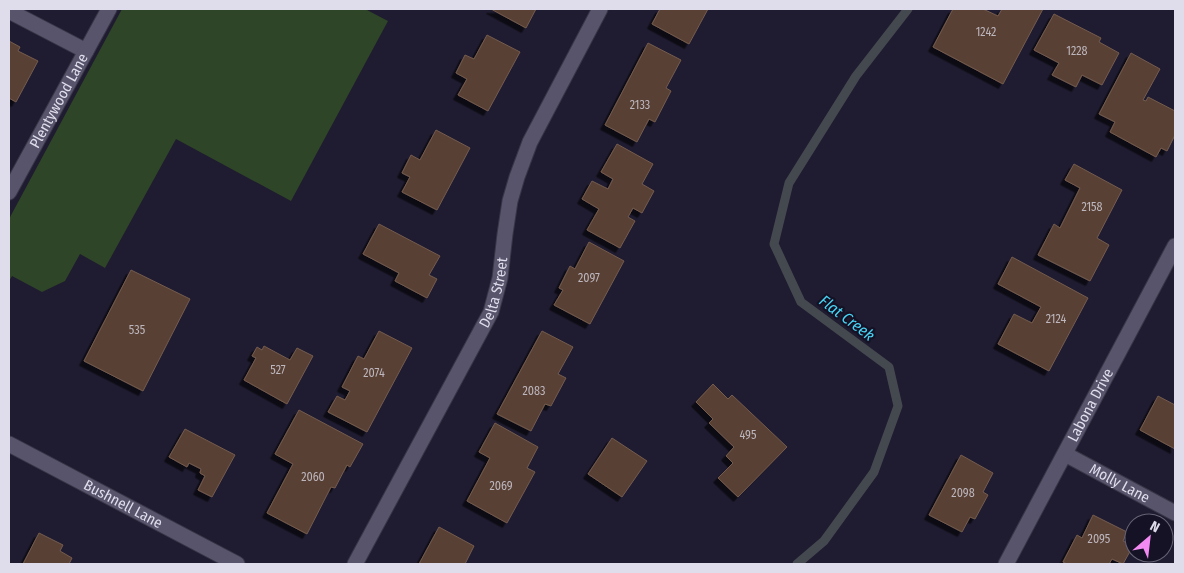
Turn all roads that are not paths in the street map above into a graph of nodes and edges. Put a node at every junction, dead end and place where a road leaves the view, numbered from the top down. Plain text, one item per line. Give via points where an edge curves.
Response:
1 (108, 9) edge
2 (600, 9) edge
3 (9, 11) edge
4 (86, 51) junction
5 (9, 192) edge
6 (1175, 246) edge
7 (9, 444) edge
8 (1065, 454) junction
9 (1175, 513) edge
10 (237, 564) edge
11 (355, 564) edge
12 (1006, 564) edge

1 - 4 street, Plentywood Lane
2 - 11 street, Delta Street via 530,142 517,177 491,312
3 - 4 street
4 - 5 street, Plentywood Lane
6 - 8 street, Labona Drive
7 - 10 street, Bushnell Lane
8 - 9 street, Molly Lane
8 - 12 street, Labona Drive

